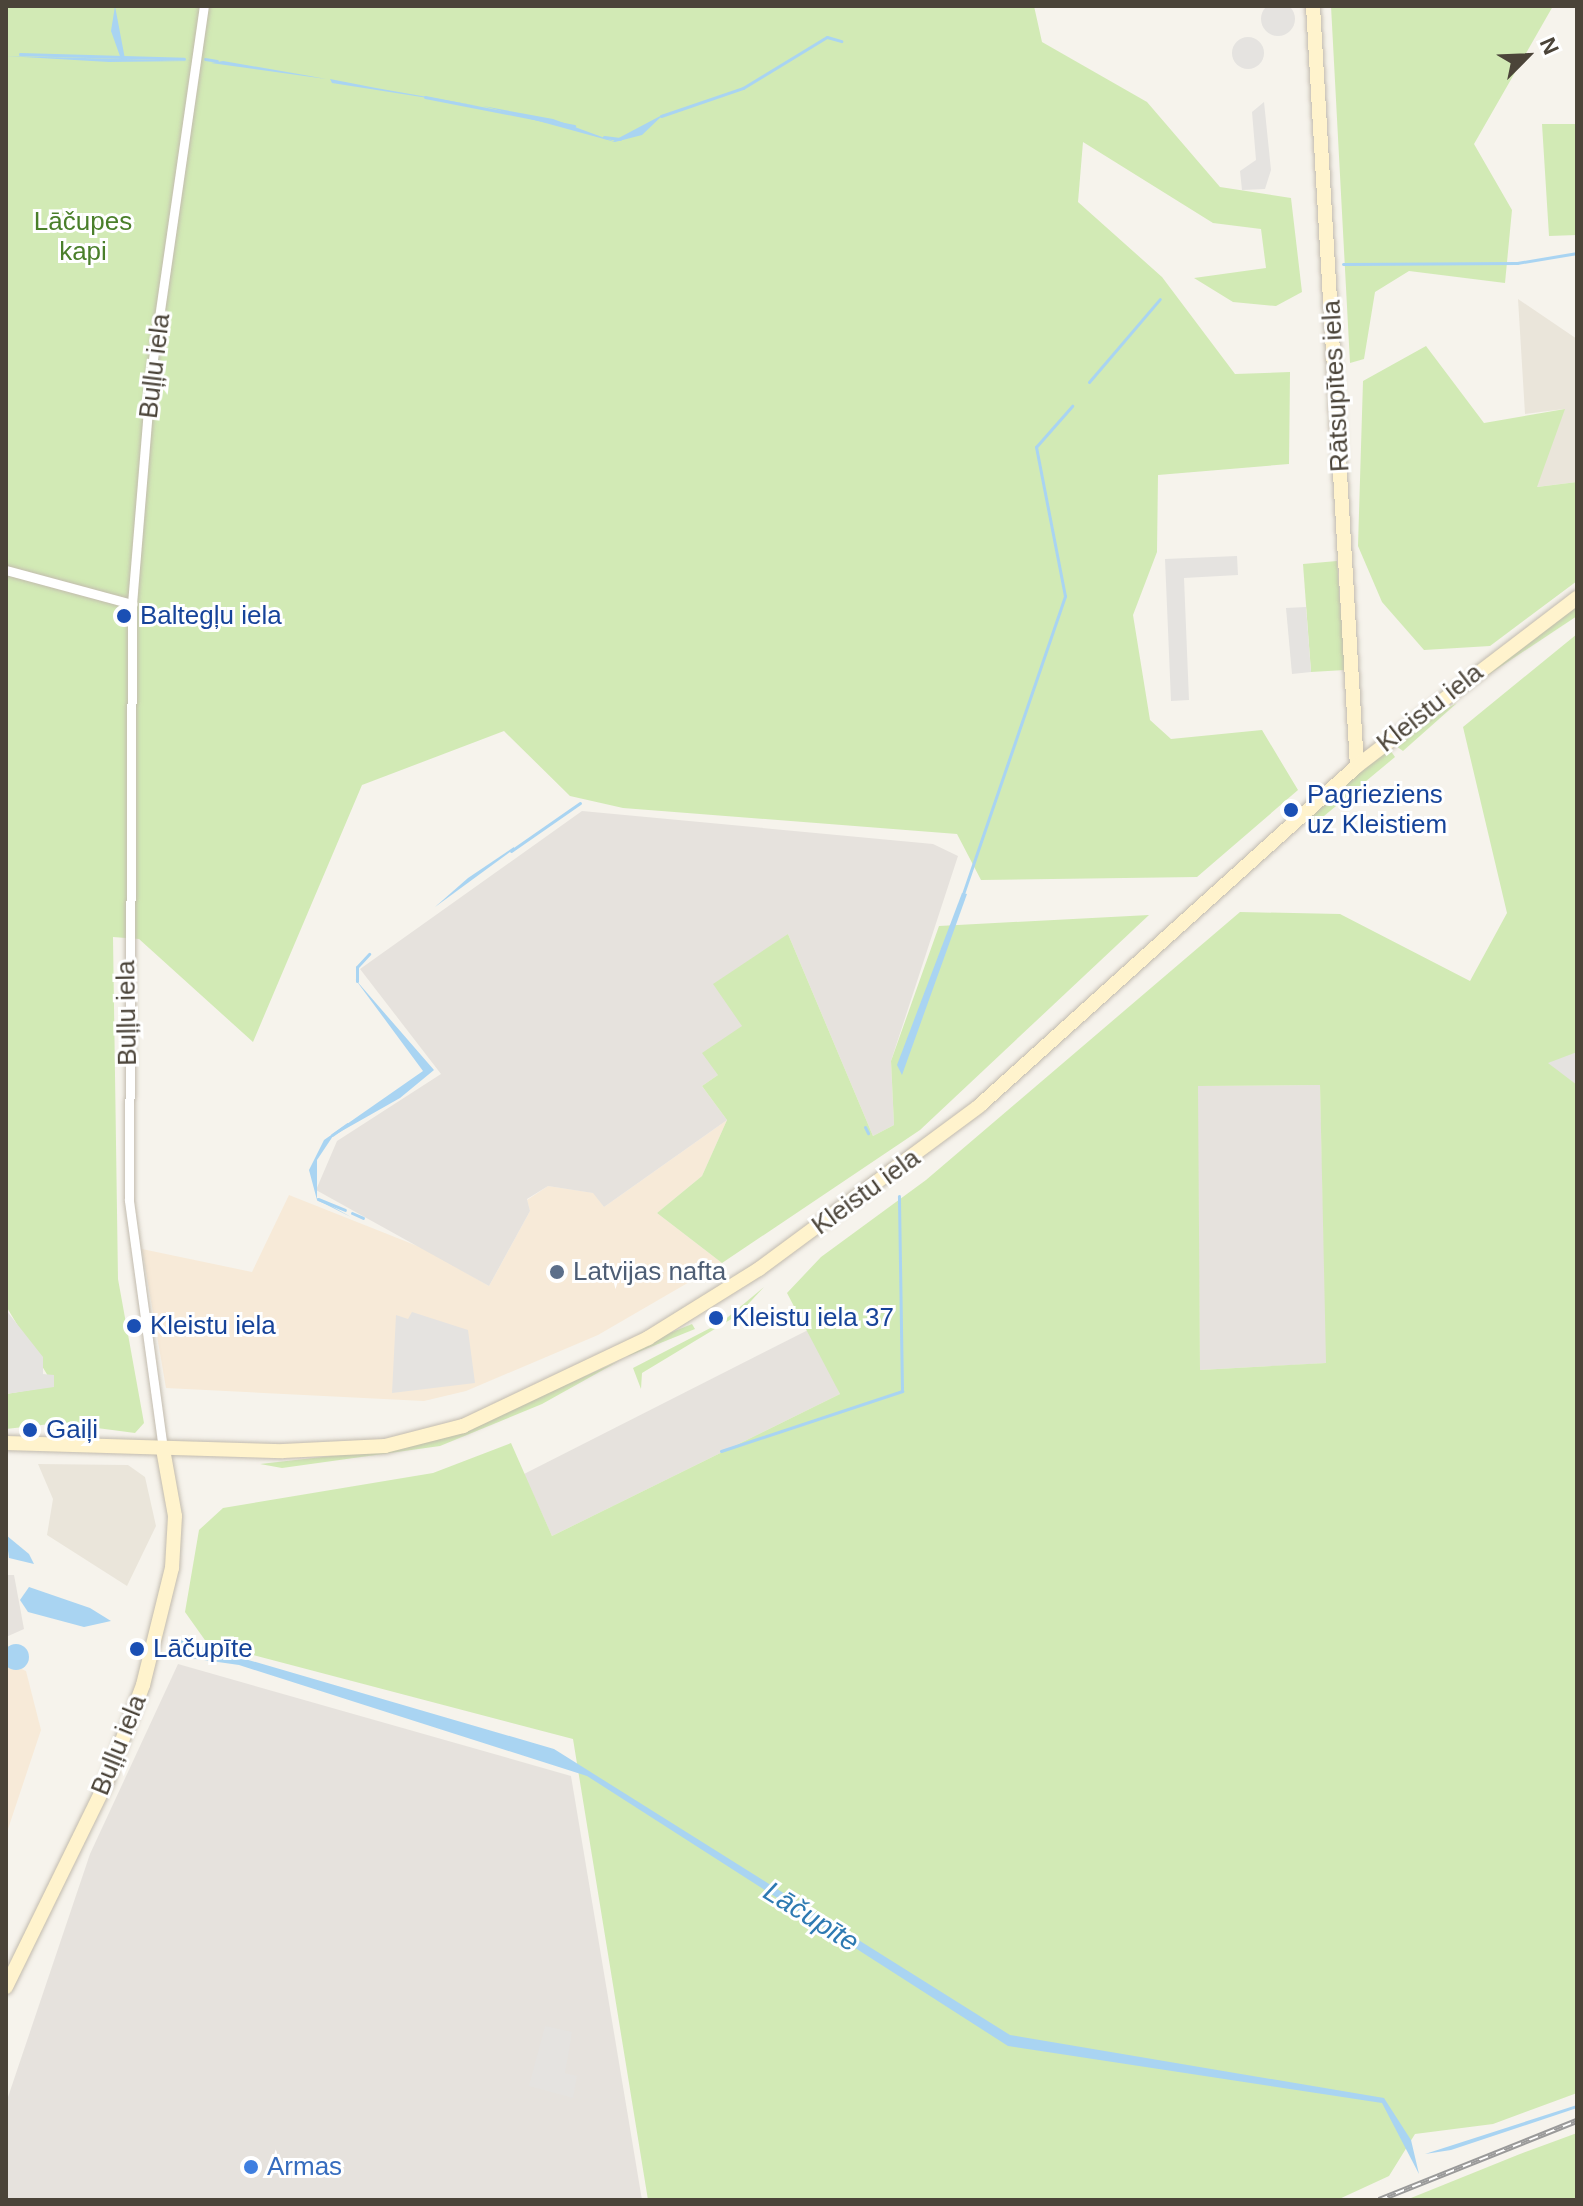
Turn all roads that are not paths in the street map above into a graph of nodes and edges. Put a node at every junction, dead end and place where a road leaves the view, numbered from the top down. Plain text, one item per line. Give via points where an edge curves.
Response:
1 (204, 6) edge
2 (1313, 6) edge
3 (6, 570) edge
4 (1577, 598) edge
5 (132, 604) junction
6 (1357, 766) junction
7 (6, 1443) edge
8 (163, 1449) junction
9 (6, 1987) edge

1 - 5 street, Buļļu iela via 151,373
2 - 6 main road, Rātsupītes iela
3 - 5 street
4 - 6 main road, Kleistu iela
5 - 8 street, Buļļu iela via 129,1200
6 - 8 main road, Kleistu iela via 979,1106 701,1308 542,1390 415,1441 335,1450
7 - 8 main road, Kleistu iela
8 - 9 main road, Buļļu iela via 175,1516 172,1568 143,1685 106,1783

